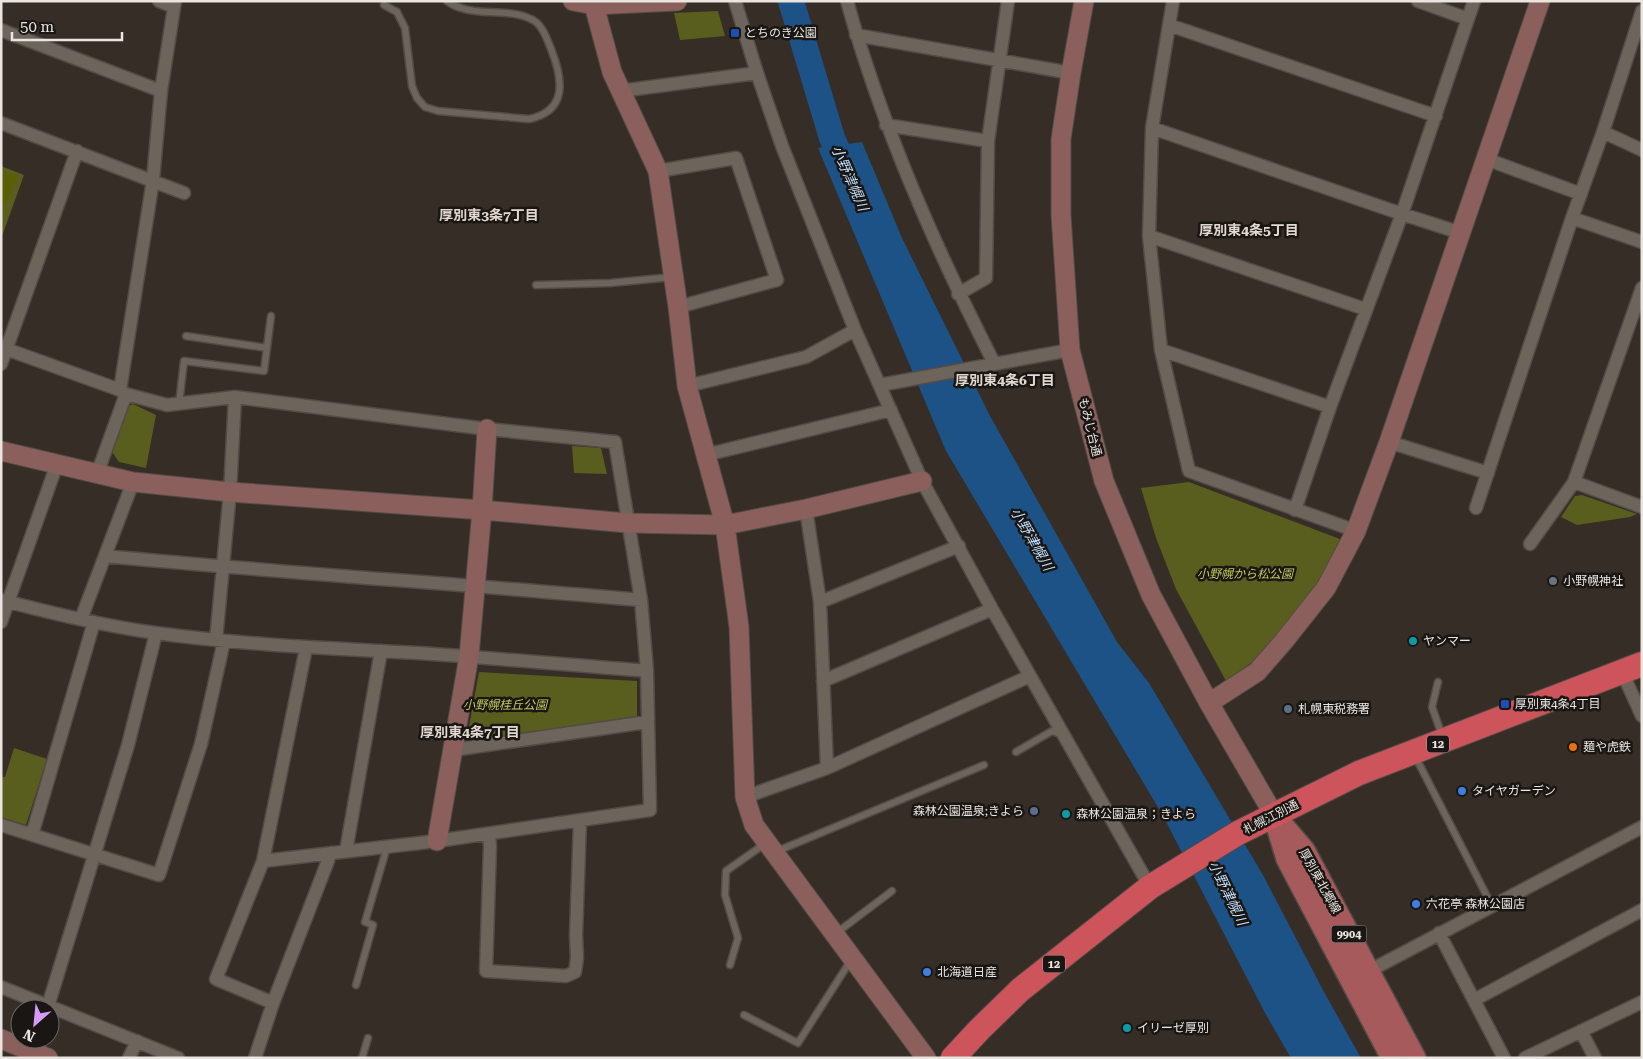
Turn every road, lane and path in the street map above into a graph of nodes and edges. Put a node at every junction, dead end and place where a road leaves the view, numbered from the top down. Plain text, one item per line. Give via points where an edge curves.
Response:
1 (159, 1) edge
2 (447, 1) edge
3 (573, 1) edge
4 (677, 1) edge
5 (735, 1) edge
6 (847, 1) edge
7 (1008, 1) edge
8 (1084, 1) edge
9 (1173, 1) edge
10 (1418, 1) edge
11 (1474, 1) edge
12 (1540, 1) edge
13 (175, 4) edge
14 (384, 5) dead end
15 (594, 5) junction
16 (1642, 11) edge
17 (1468, 18) junction
18 (1169, 25) junction
19 (1, 30) edge
20 (856, 35) junction
21 (1000, 60) junction
22 (757, 73) junction
23 (1071, 74) junction
24 (161, 91) junction
25 (620, 91) junction
26 (1436, 116) junction
27 (1, 123) edge
28 (886, 125) junction
29 (1152, 128) junction
30 (1603, 132) junction
31 (988, 141) junction
32 (1642, 150) edge
33 (77, 151) junction
34 (1486, 159) junction
35 (658, 171) junction
36 (153, 180) junction
37 (184, 193) dead end
38 (1581, 194) junction
39 (1402, 214) junction
40 (1572, 218) junction
41 (1461, 233) junction
42 (1149, 236) junction
43 (1642, 242) edge
44 (673, 277) junction
45 (536, 285) dead end
46 (1642, 288) edge
47 (958, 294) junction
48 (678, 307) junction
49 (1365, 309) junction
50 (271, 316) dead end
51 (855, 330) junction
52 (186, 336) dead end
53 (266, 348) junction
54 (6, 349) junction
55 (1070, 350) junction
56 (1161, 350) junction
57 (994, 363) junction
58 (1, 364) edge
59 (880, 385) junction
60 (687, 386) junction
61 (123, 392) junction
62 (235, 397) junction
63 (179, 404) junction
64 (1330, 407) junction
65 (891, 410) junction
66 (487, 428) junction
67 (1389, 442) junction
68 (1, 451) edge
69 (705, 455) junction
70 (57, 464) junction
71 (1488, 473) junction
72 (97, 474) junction
73 (922, 481) junction
74 (133, 482) junction
75 (1574, 482) junction
76 (230, 492) junction
77 (1642, 507) edge
78 (1476, 508) dead end
79 (806, 509) junction
80 (482, 510) junction
81 (1295, 510) junction
82 (627, 523) junction
83 (724, 525) junction
84 (1356, 531) junction
85 (1530, 544) dead end
86 (959, 546) junction
87 (105, 556) junction
88 (223, 568) junction
89 (475, 586) junction
90 (641, 600) junction
91 (4, 601) edge
92 (820, 602) junction
93 (992, 609) junction
94 (81, 619) junction
95 (1, 622) edge
96 (94, 622) junction
97 (156, 633) junction
98 (220, 640) junction
99 (306, 648) junction
100 (381, 651) junction
101 (470, 656) junction
102 (1632, 668) edge
103 (646, 671) junction
104 (1030, 676) junction
105 (823, 681) junction
106 (1438, 682) dead end
107 (1209, 703) junction
108 (1642, 716) edge
109 (647, 722) junction
110 (1065, 738) junction
111 (1444, 741) junction
112 (453, 750) junction
113 (1016, 752) dead end
114 (1414, 753) junction
115 (984, 765) dead end
116 (827, 768) junction
117 (745, 797) junction
118 (1274, 816) junction
119 (580, 820) junction
120 (1, 825) edge
121 (1642, 827) edge
122 (489, 834) junction
123 (32, 836) junction
124 (437, 842) junction
125 (387, 846) junction
126 (770, 848) junction
127 (346, 851) junction
128 (330, 853) junction
129 (95, 854) junction
130 (263, 861) junction
131 (1156, 883) junction
132 (892, 891) dead end
133 (1492, 906) junction
134 (1642, 910) edge
135 (1439, 933) junction
136 (834, 935) junction
137 (852, 959) junction
138 (730, 965) dead end
139 (1369, 971) junction
140 (356, 985) dead end
141 (1, 987) edge
142 (31, 999) edge
143 (50, 999) edge
144 (1474, 1000) junction
145 (1642, 1002) edge
146 (273, 1003) junction
147 (60, 1011) edge
148 (744, 1014) dead end
149 (1581, 1031) junction
150 (368, 1038) dead end
151 (1, 1039) edge
152 (136, 1041) junction
153 (961, 1055) edge
154 (48, 1058) edge
155 (129, 1058) edge
156 (178, 1058) edge
157 (255, 1058) edge
158 (362, 1058) edge
159 (926, 1058) edge
160 (1392, 1058) edge
161 (1415, 1058) edge
162 (1504, 1058) edge
163 (1524, 1058) edge
164 (1595, 1058) edge

1 - 13 street
2 - 14 lane via 461,8 523,15 536,22 546,35 561,88 558,100 550,110 529,119 425,107 416,98 412,86 405,28 397,12
3 - 15 street
4 - 15 street
5 - 22 street
6 - 20 street
7 - 21 street
8 - 23 street, もみじ台通
9 - 18 street
10 - 17 street
11 - 17 street
12 - 34 street
13 - 24 street
15 - 25 street
16 - 30 street
17 - 26 street
18 - 26 street
18 - 29 street
19 - 24 street
20 - 21 street
20 - 28 street
21 - 23 street
21 - 31 street
22 - 25 street
22 - 51 street via 782,146
23 - 55 street, もみじ台通 via 1061,139 1061,205
24 - 36 street
25 - 35 street
26 - 39 street
27 - 33 street
28 - 31 street
28 - 47 street
29 - 39 street
29 - 42 street
30 - 32 street
30 - 38 street
31 - 47 street via 986,278
33 - 36 street
33 - 54 street
34 - 38 street
34 - 41 street
35 - 44 street
35 - 48 street via 736,158 777,280
36 - 37 street
36 - 61 street
38 - 40 street
39 - 41 street
39 - 49 street
40 - 43 street
40 - 71 street
41 - 67 street
42 - 49 street
42 - 56 street
44 - 45 lane
44 - 48 street
46 - 75 street
47 - 57 street
48 - 60 street
49 - 64 street
50 - 53 lane
51 - 59 street
51 - 60 street via 806,357
52 - 53 lane
53 - 63 lane via 264,371 184,361
54 - 58 street
54 - 61 street
55 - 57 street
55 - 107 street, もみじ台通 via 1104,481 1151,595
56 - 64 street
56 - 81 street via 1189,471
57 - 59 street
59 - 65 street
60 - 69 street
61 - 63 street via 167,405
61 - 72 street
62 - 63 street
62 - 66 street
62 - 76 street
64 - 81 street
65 - 69 street
65 - 73 street
66 - 80 street
66 - 82 street via 615,442
67 - 71 street
67 - 84 street
68 - 70 street
69 - 83 street
70 - 72 street
70 - 91 street
71 - 78 street
72 - 74 street
73 - 79 street
73 - 86 street
74 - 76 street
74 - 87 street
75 - 77 street
75 - 85 street
76 - 80 street
76 - 88 street
79 - 83 street
79 - 92 street
80 - 82 street
80 - 89 street
81 - 84 street
82 - 83 street
82 - 90 street
83 - 117 street via 739,627
84 - 107 street via 1326,588 1284,641 1256,672
86 - 92 street
86 - 93 street
87 - 88 street
87 - 94 street
88 - 89 street
88 - 98 street
89 - 90 street
89 - 101 street
90 - 103 street
91 - 94 street
91 - 95 street
92 - 105 street
93 - 104 street
93 - 105 street
94 - 96 street
96 - 97 street
96 - 123 street
97 - 98 street
97 - 129 street via 128,745
98 - 99 street
98 - 129 street via 201,744 159,874
99 - 100 street
99 - 130 street
100 - 101 street
100 - 127 street
101 - 103 street
101 - 112 street
102 - 108 street
102 - 111 highway, 札幌江別通 / 12
103 - 109 street
104 - 110 street
104 - 116 street
105 - 116 street
106 - 111 lane via 1432,707
107 - 118 street, もみじ台通
109 - 112 street
109 - 119 street via 650,810
110 - 113 lane via 1052,731
110 - 131 street
111 - 114 highway, 札幌江別通 / 12
112 - 124 street
114 - 118 highway, 札幌江別通 / 12 via 1359,773
114 - 133 lane
115 - 126 lane
116 - 117 street
117 - 126 street via 754,825
118 - 131 highway, 札幌江別通 / 12 via 1238,833
118 - 139 main road, 厚別東北郷線 / 9904 via 1304,850
118 - 160 main road, 厚別東北郷線 / 9904 via 1287,859
119 - 122 street
119 - 122 street via 577,966 575,972 566,976 486,971
120 - 123 street
121 - 133 street
122 - 124 street
123 - 129 street
124 - 125 street
125 - 127 street
125 - 140 lane via 365,922 372,925
126 - 136 street
126 - 138 lane via 726,871 725,895 738,938
127 - 128 street
128 - 130 street
128 - 146 street
129 - 143 street
130 - 146 street via 216,979
131 - 153 highway, 札幌江別通 / 12 via 1020,990
132 - 136 lane
133 - 135 street
134 - 144 street
135 - 139 street
135 - 144 street
136 - 137 street
137 - 148 lane via 798,1043
137 - 159 street
139 - 161 main road, 厚別東北郷線 / 9904
141 - 142 street
144 - 162 street
145 - 149 street
146 - 157 street
147 - 152 street
149 - 163 street
149 - 164 street
150 - 158 lane
151 - 154 street
152 - 155 street
152 - 156 street

